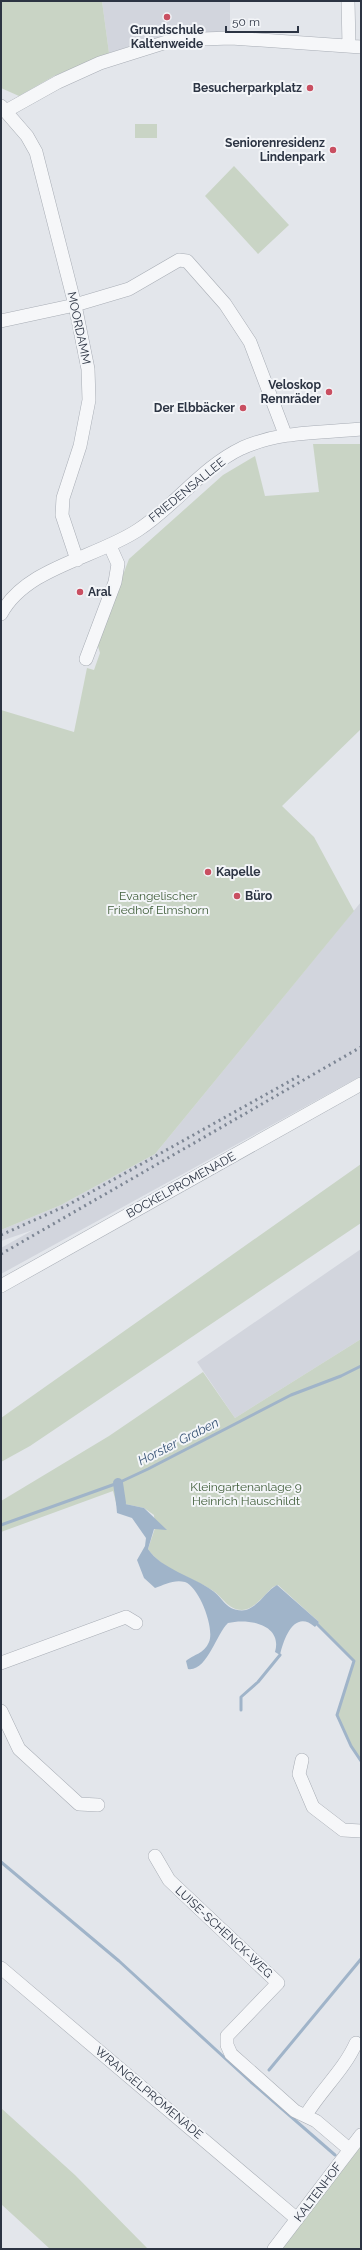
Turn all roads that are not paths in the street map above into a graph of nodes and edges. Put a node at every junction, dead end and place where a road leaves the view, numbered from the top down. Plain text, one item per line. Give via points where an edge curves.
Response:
1 (348, 1) edge
2 (355, 46) edge
3 (4, 109) edge
4 (75, 305) junction
5 (1, 321) edge
6 (361, 429) edge
7 (285, 434) junction
8 (110, 546) junction
9 (77, 560) junction
10 (3, 607) edge
11 (86, 659) dead end
12 (361, 1084) edge
13 (1, 1286) edge
14 (136, 1623) dead end
15 (1, 1663) edge
16 (1, 1711) edge
17 (302, 1760) dead end
18 (98, 1805) dead end
19 (361, 1831) edge
20 (155, 1856) dead end
21 (1, 1968) edge
22 (356, 2043) dead end
23 (306, 2115) junction
24 (361, 2134) edge
25 (349, 2150) junction
26 (297, 2219) junction
27 (274, 2249) edge

1 - 2 street
2 - 3 street via 231,38 173,40 100,63
3 - 4 street, MOORDAMM via 27,136 36,152
4 - 5 street
4 - 7 street via 129,289 172,263 179,260 187,261 225,304 250,342
4 - 9 street, MOORDAMM via 88,369 89,400 80,446 63,498 62,515
6 - 7 street, FRIEDENSALLEE
7 - 8 street, FRIEDENSALLEE via 242,448 221,461 139,529
8 - 9 street, FRIEDENSALLEE
8 - 11 street via 118,564 116,582
9 - 10 street, FRIEDENSALLEE via 60,566 24,588
12 - 13 street, BOCKELPROMENADE
14 - 15 street via 126,1617
16 - 18 street via 19,1749 79,1804
17 - 19 street via 299,1774 313,1808 343,1830
20 - 23 street, LUISE-SCHENCK-WEG via 169,1880 278,1983 227,2036 227,2045 231,2054 295,2112
21 - 26 street, WRANGELPROMENADE
22 - 23 street via 349,2059 316,2098
23 - 25 street, LUISE-SCHENCK-WEG
24 - 25 street, KALTENHOF
25 - 26 street, KALTENHOF
26 - 27 street, KALTENHOF

